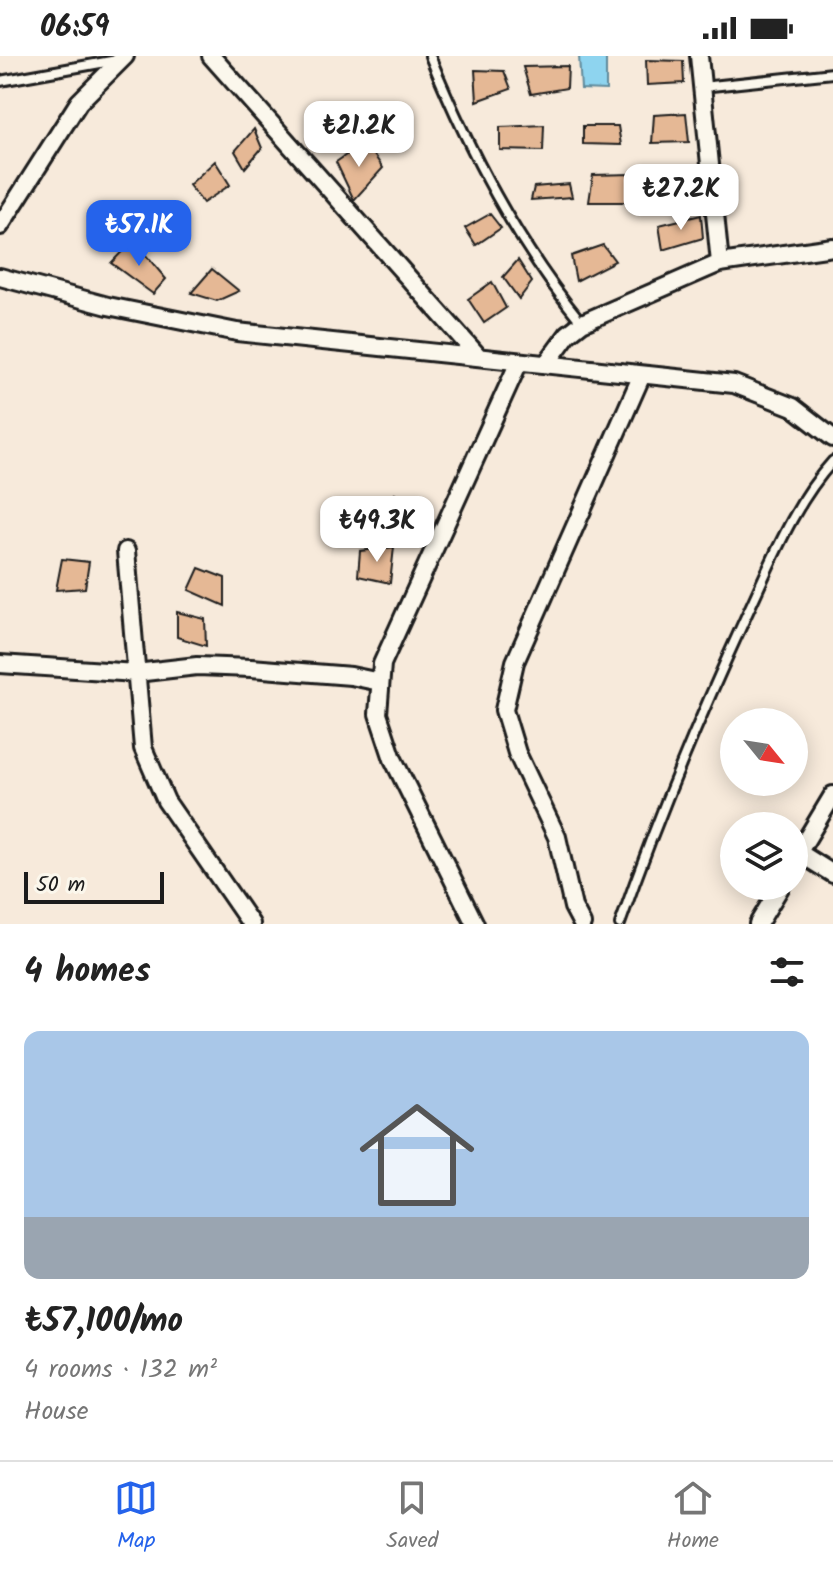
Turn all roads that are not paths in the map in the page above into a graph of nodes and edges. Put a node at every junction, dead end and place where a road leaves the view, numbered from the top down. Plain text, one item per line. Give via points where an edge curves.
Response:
1 (211, 56) edge
2 (430, 56) edge
3 (699, 56) edge
4 (123, 58) edge
5 (833, 73) edge
6 (0, 81) edge
7 (701, 87) junction
8 (0, 226) edge
9 (833, 247) edge
10 (720, 263) junction
11 (0, 277) edge
12 (582, 323) junction
13 (478, 356) junction
14 (519, 362) junction
15 (546, 364) junction
16 (641, 377) junction
17 (833, 438) edge
18 (833, 461) edge
19 (126, 551) dead end
20 (0, 664) edge
21 (136, 673) junction
22 (380, 682) junction
23 (833, 795) edge
24 (808, 836) edge
25 (808, 862) edge
26 (833, 874) edge
27 (773, 900) edge
28 (251, 924) edge
29 (475, 924) edge
30 (582, 924) edge
31 (620, 924) edge
32 (758, 924) edge

1 - 13 street
2 - 12 lane via 471,151 508,218
3 - 7 street
4 - 6 lane
4 - 8 street via 79,102
5 - 7 lane
7 - 10 street
9 - 10 street
10 - 12 street
11 - 13 street via 237,332
12 - 15 street
13 - 14 street
14 - 15 street
14 - 22 street via 382,664
15 - 16 street
16 - 17 street via 734,384 793,407
16 - 30 street via 515,662 504,710 517,753 557,837
18 - 31 lane via 791,519 742,625 658,815
19 - 21 street
20 - 21 street
21 - 22 street via 197,666
21 - 28 street via 137,716 152,775
22 - 29 street via 378,714 393,759
23 - 24 street
25 - 26 street
27 - 32 street

